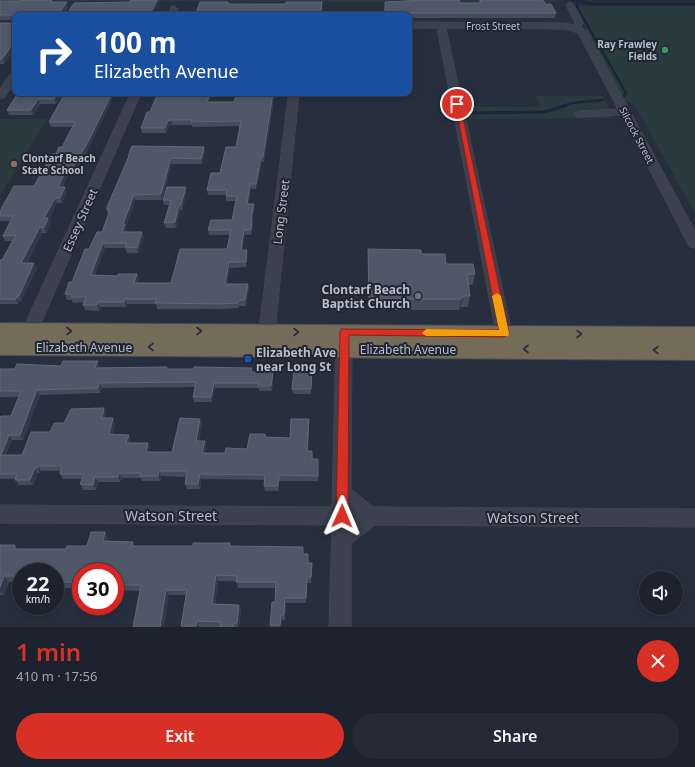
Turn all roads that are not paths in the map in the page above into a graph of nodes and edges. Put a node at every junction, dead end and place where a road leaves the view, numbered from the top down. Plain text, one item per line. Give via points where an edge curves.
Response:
1 (570, 5) dead end
2 (412, 25) edge
3 (441, 25) junction
4 (576, 28) junction
5 (12, 79) edge
6 (0, 96) edge
7 (135, 96) edge
8 (294, 96) edge
9 (625, 112) junction
10 (579, 114) dead end
11 (695, 244) edge
12 (0, 331) edge
13 (267, 332) junction
14 (504, 333) junction
15 (695, 334) edge
16 (27, 339) junction
17 (344, 340) junction
18 (0, 346) edge
19 (695, 351) edge
20 (342, 493) junction
21 (0, 514) edge
22 (342, 516) junction
23 (371, 516) junction
24 (695, 518) edge
25 (342, 539) junction
26 (340, 627) edge

1 - 4 street via 579,23
2 - 3 street, Frost Street
3 - 4 street, Frost Street
3 - 14 street
4 - 9 street, Silcock Street via 584,33
5 - 6 street
7 - 16 street, Essey Street
8 - 13 street, Long Street
9 - 10 street
9 - 11 street, Silcock Street
12 - 16 highway, Elizabeth Avenue
16 -> 13 highway, Elizabeth Avenue
13 -> 17 highway, Elizabeth Avenue
14 -> 15 highway, Elizabeth Avenue
14 - 17 highway, Elizabeth Avenue
17 -> 16 highway, Elizabeth Avenue
16 - 18 highway, Elizabeth Avenue
19 -> 17 highway, Elizabeth Avenue
17 - 20 street
20 - 22 street
20 - 23 street
21 - 22 street, Watson Street
22 - 25 street
23 - 24 street, Watson Street
23 - 25 street
25 - 26 street

